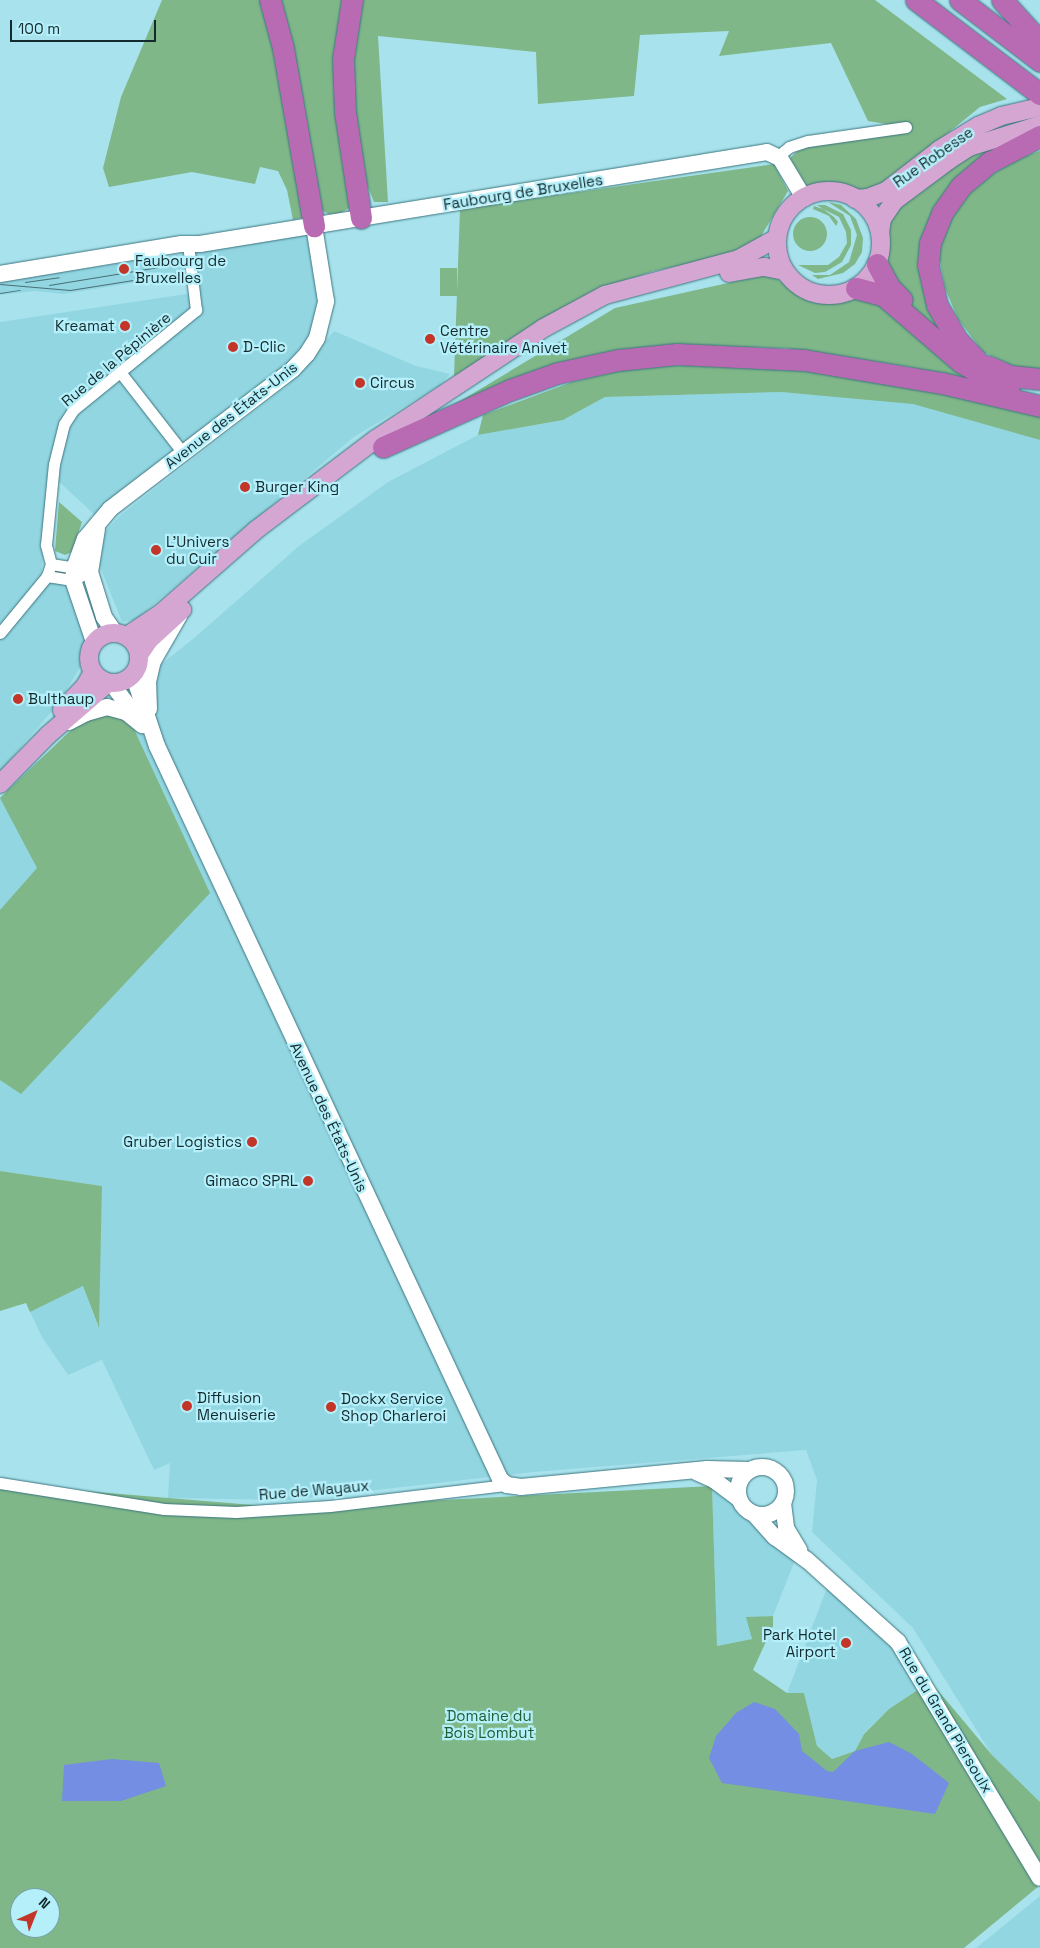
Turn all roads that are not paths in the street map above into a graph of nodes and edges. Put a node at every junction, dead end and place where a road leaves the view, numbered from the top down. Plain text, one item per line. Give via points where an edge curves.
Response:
1 (270, 0) edge
2 (352, 0) edge
3 (916, 0) edge
4 (960, 0) edge
5 (1002, 0) edge
6 (1039, 53) edge
7 (1040, 94) edge
8 (1040, 107) edge
9 (1040, 125) edge
10 (906, 127) dead end
11 (1040, 136) edge
12 (778, 156) junction
13 (804, 198) junction
14 (855, 198) junction
15 (361, 218) junction
16 (314, 226) junction
17 (880, 233) junction
18 (777, 238) junction
19 (188, 244) junction
20 (877, 264) junction
21 (785, 271) junction
22 (0, 274) edge
23 (856, 288) junction
24 (978, 362) junction
25 (120, 372) junction
26 (1040, 380) edge
27 (1040, 401) edge
28 (1040, 406) edge
29 (383, 447) junction
30 (182, 453) junction
31 (99, 522) junction
32 (51, 564) junction
33 (90, 572) junction
34 (74, 573) junction
35 (47, 576) junction
36 (181, 611) junction
37 (0, 633) edge
38 (121, 634) junction
39 (94, 642) junction
40 (139, 656) junction
41 (93, 672) junction
42 (133, 674) junction
43 (110, 683) junction
44 (145, 720) junction
45 (48, 735) junction
46 (0, 784) edge
47 (749, 1470) junction
48 (696, 1472) junction
49 (0, 1483) edge
50 (507, 1485) junction
51 (739, 1499) junction
52 (783, 1504) junction
53 (754, 1514) junction
54 (807, 1560) junction
55 (1040, 1878) edge

1 - 16 highway via 283,48
2 - 15 highway via 343,59 344,85
3 - 7 highway
4 - 6 highway
5 - 6 highway
8 - 14 main road, Rue Robesse via 978,126 939,150 886,191 868,198
9 - 17 main road, Rue Robesse via 969,147 949,160 894,201 882,219
10 - 12 street via 808,140 789,146
11 - 24 highway via 990,162 961,186 942,213 930,243 929,277 937,305 956,338
12 - 13 street
12 - 15 street, Faubourg de Bruxelles via 760,152
13 - 14 main road via 832,192
13 - 18 main road via 788,211
14 - 17 main road via 875,219
15 - 16 street, Faubourg de Bruxelles
16 - 19 street, Faubourg de Bruxelles
16 - 30 street, Avenue des États-Unis via 326,301 316,338 293,369
17 - 20 main road
18 - 21 main road
18 - 38 main road via 739,259 605,294 542,329 376,439 256,530 160,614
19 - 22 street, Faubourg de Bruxelles
19 - 25 street, Rue de la Pépinière via 196,310
20 - 23 main road
20 - 24 highway via 896,295
21 - 23 main road via 799,285 817,294 837,294
21 - 29 main road via 764,267 743,269 610,305 496,370
23 - 27 highway via 883,295 981,377 1000,388
24 - 26 highway via 1010,376
25 - 30 street
25 - 32 street, Rue de la Pépinière via 73,410 64,424 54,464 46,545
28 - 29 highway via 942,383 804,360 677,354 618,360 558,373 510,390
29 - 36 main road via 260,540
30 - 31 street, Avenue des États-Unis via 110,509
31 - 33 street, Avenue des États-Unis
31 - 34 street, Avenue des États-Unis via 84,539
32 - 34 street
32 - 35 street, Rue de la Pépinière
33 - 34 street
33 - 38 street, Avenue des États-Unis via 104,617
34 - 35 street
34 - 39 street
35 - 37 street, Rue de la Pépinière
36 - 40 main road via 149,640
36 - 44 street via 158,650 150,671
38 - 39 main road via 104,634
38 - 40 main road via 136,646
39 - 41 main road via 88,657
40 - 42 main road
41 - 43 main road
41 - 45 main road via 85,686 62,710
42 - 43 main road via 126,680
42 - 44 street, Avenue des États-Unis
43 - 44 street, Avenue des États-Unis
43 - 45 main road
44 - 45 street via 108,707 86,713
44 - 50 street, Avenue des États-Unis via 492,1464
45 - 46 main road
47 - 48 street via 723,1468
47 - 51 street via 739,1483
47 - 52 street via 763,1467 777,1472 786,1489
48 - 50 street via 521,1487
48 - 51 street via 714,1480
49 - 50 street, Rue de Wayaux via 122,1504 236,1512 330,1506
51 - 53 street
52 - 53 street via 767,1515
52 - 54 street, Rue du Grand Piersoulx via 786,1528
53 - 54 street, Rue du Grand Piersoulx via 775,1537
54 - 55 street, Rue du Grand Piersoulx via 890,1633 905,1651

